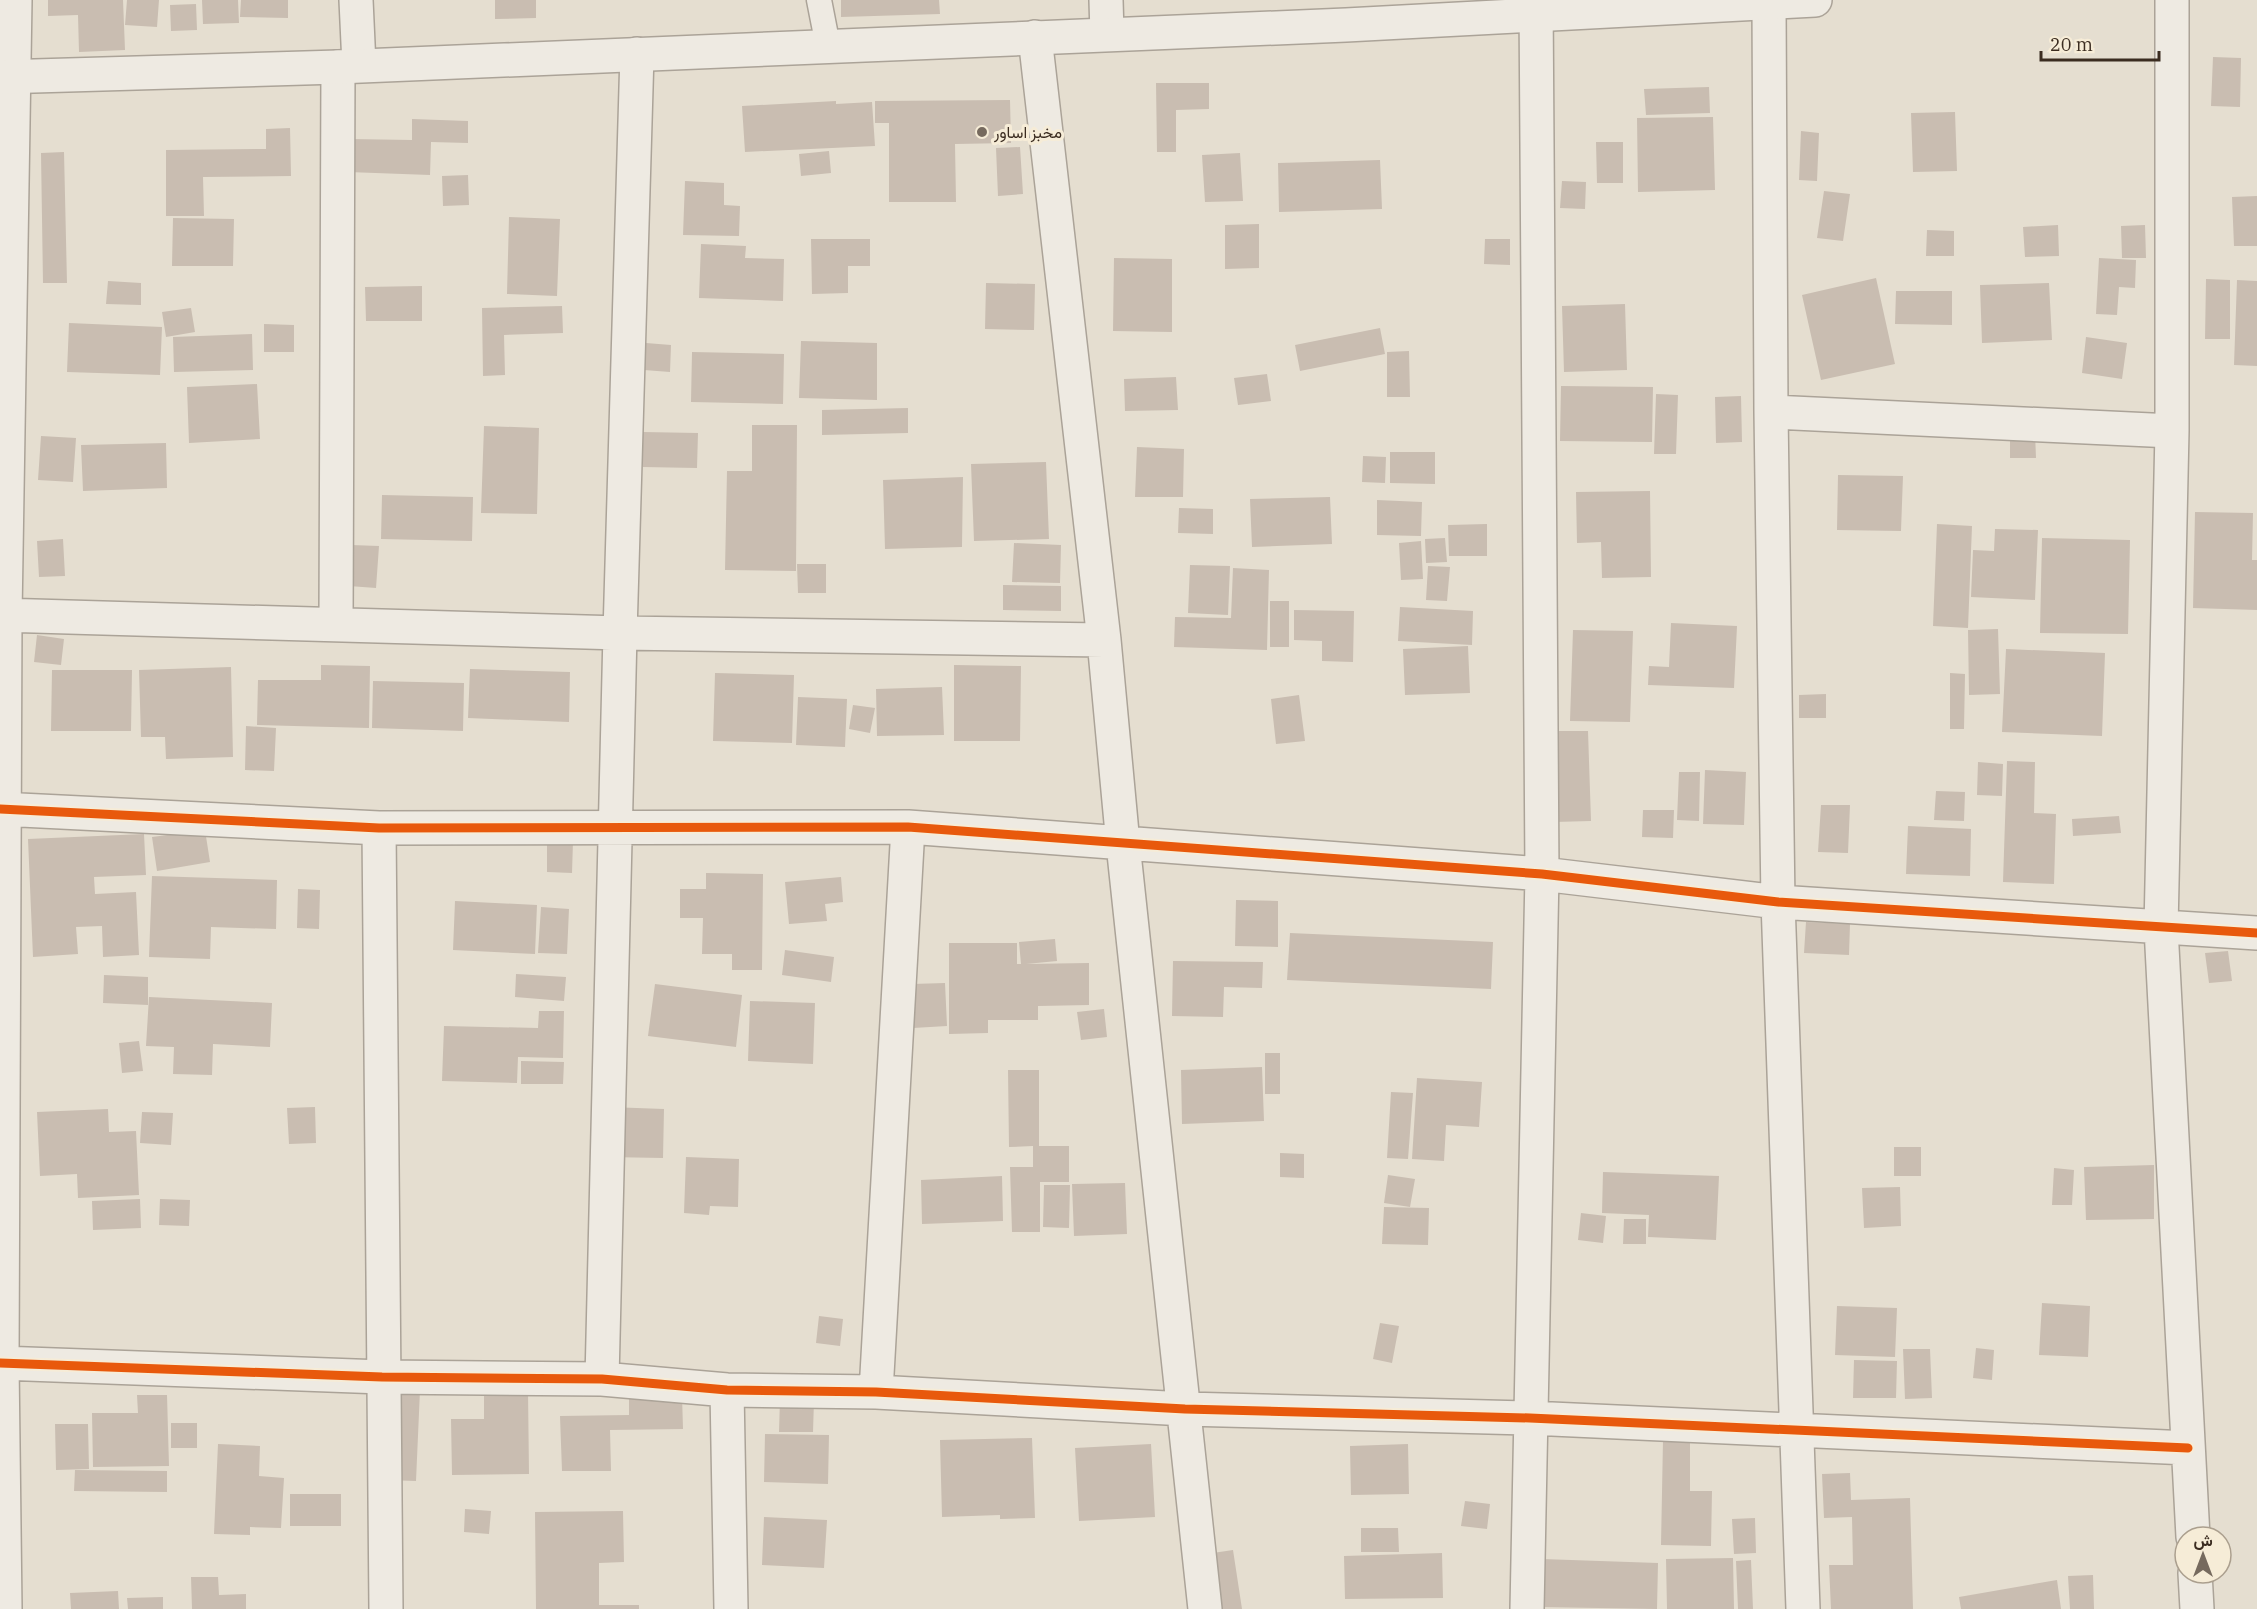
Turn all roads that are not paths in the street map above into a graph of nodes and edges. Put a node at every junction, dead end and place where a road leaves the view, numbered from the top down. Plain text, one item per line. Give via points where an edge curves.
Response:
1 (15, 0) edge
2 (356, 0) edge
3 (819, 0) edge
4 (1106, 0) edge
5 (1815, 0) edge
6 (2172, 0) edge
7 (1769, 3) junction
8 (1536, 8) edge
9 (1107, 34) junction
10 (1035, 36) junction
11 (828, 46) junction
12 (638, 54) junction
13 (349, 66) junction
14 (7, 76) edge
15 (1771, 412) junction
16 (2172, 431) junction
17 (3, 615) edge
18 (336, 624) junction
19 (620, 633) junction
20 (1104, 640) junction
21 (3, 809) edge
22 (616, 826) junction
23 (908, 827) junction
24 (379, 828) junction
25 (1123, 844) junction
26 (1542, 874) junction
27 (1778, 902) junction
28 (2161, 928) junction
29 (2257, 933) edge
30 (1, 1363) edge
31 (382, 1377) junction
32 (602, 1379) junction
33 (727, 1390) junction
34 (876, 1392) junction
35 (1185, 1409) junction
36 (1530, 1418) junction
37 (1797, 1430) junction
38 (2188, 1448) junction
39 (2192, 1525) edge
40 (2196, 1585) edge
41 (5, 1609) edge
42 (386, 1609) edge
43 (731, 1609) edge
44 (1205, 1609) edge
45 (1527, 1609) edge
46 (1803, 1609) edge
47 (2197, 1609) edge

1 - 14 street
2 - 13 street
3 - 11 lane
4 - 9 street
5 - 7 street
6 - 16 street
7 - 8 street
7 - 15 street
8 - 9 street
8 - 26 street
9 - 10 street
10 - 11 street
10 - 20 street
11 - 12 street
12 - 13 street
12 - 19 street
13 - 14 street
13 - 18 street
14 - 17 street
15 - 16 street
15 - 27 street
16 - 28 street
17 - 18 street
17 - 21 street
18 - 19 street
19 - 20 street
19 - 22 street
20 - 25 street
21 - 24 street
21 - 30 street
22 - 23 street
22 - 24 street
22 - 32 street
23 - 25 street
23 - 34 street
24 - 31 street
25 - 26 street
25 - 35 street
26 - 27 street
26 - 36 street
27 - 28 street
27 - 37 street
28 - 29 street
28 - 38 street
30 - 31 street
30 - 41 street
31 - 32 street
31 - 42 street
32 - 33 street
33 - 34 street
33 - 43 street
34 - 35 street
35 - 36 street
35 - 44 street
36 - 37 street
36 - 45 street
37 - 38 street
37 - 46 street
38 - 39 street
40 - 47 street

